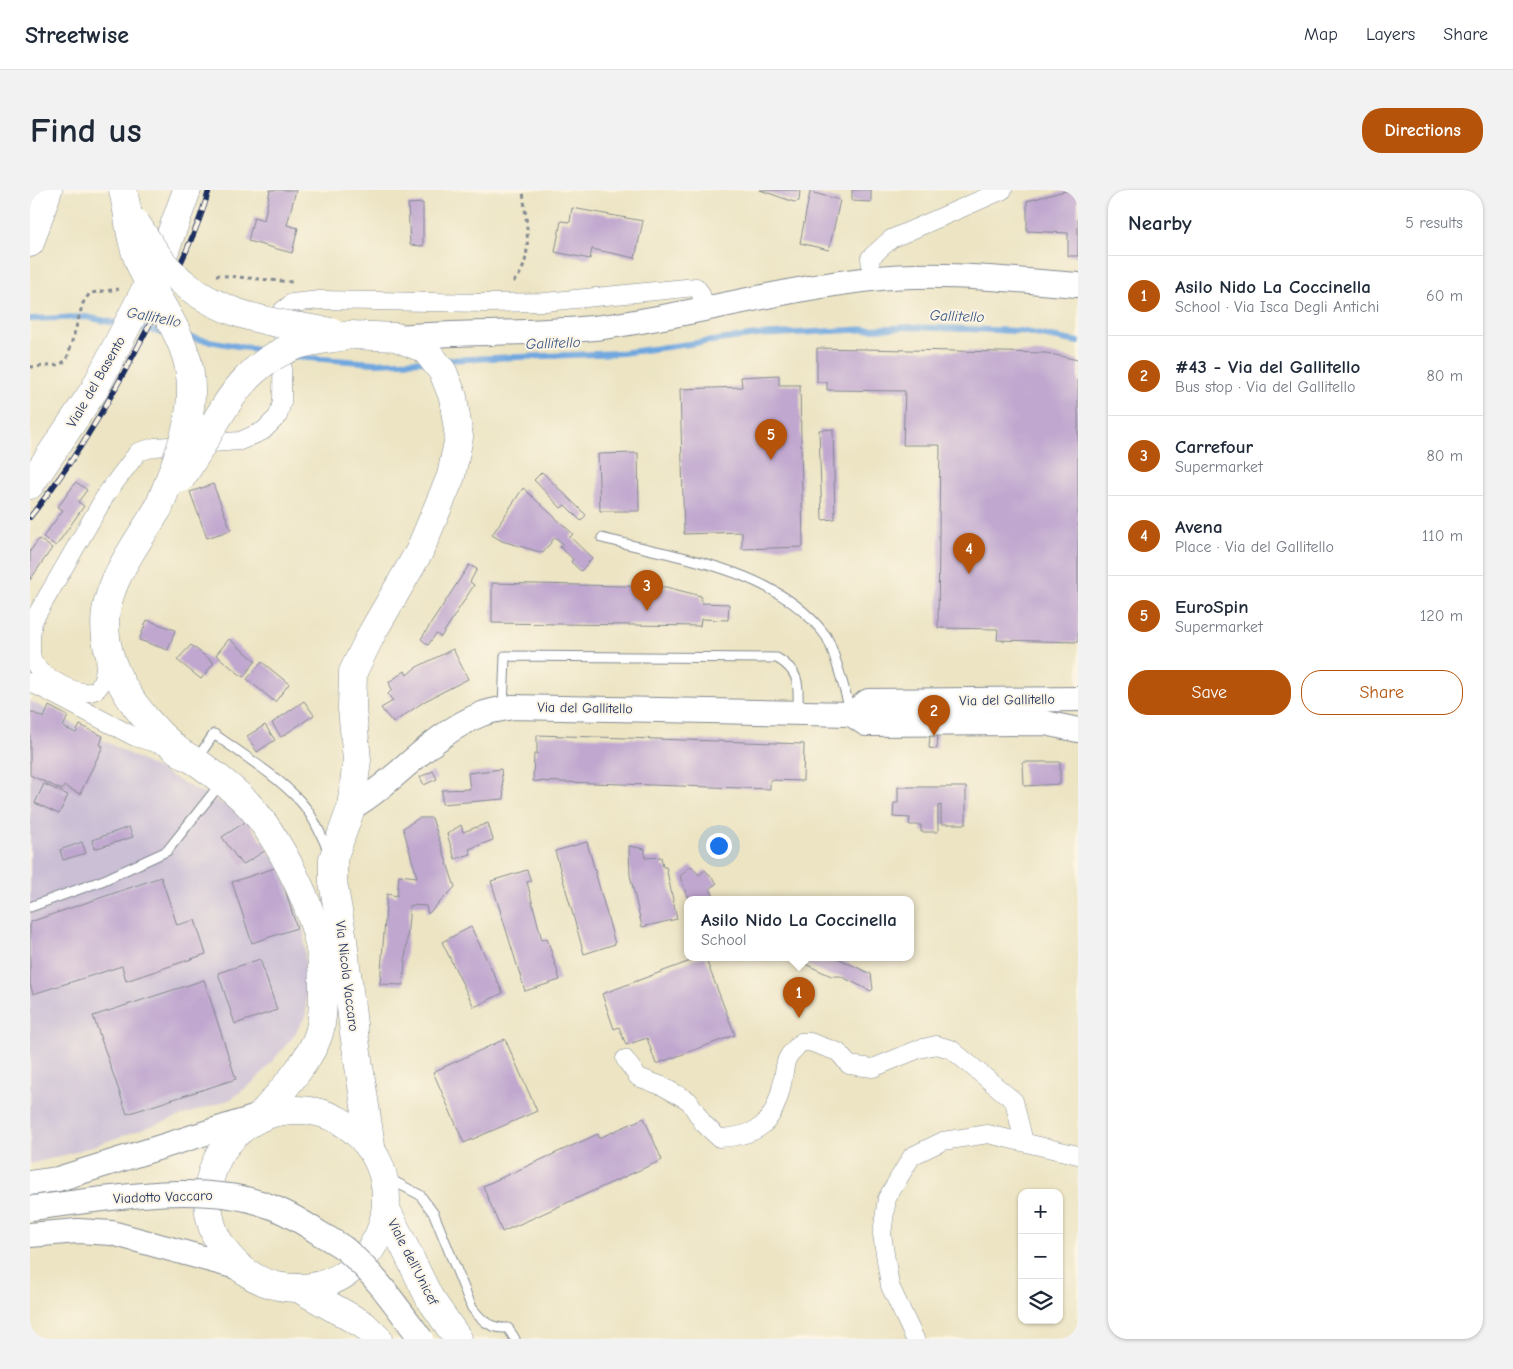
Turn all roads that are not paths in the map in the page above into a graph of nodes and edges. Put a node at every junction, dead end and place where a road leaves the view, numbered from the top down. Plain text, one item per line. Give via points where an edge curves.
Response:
1 (48, 190) edge
2 (187, 190) edge
3 (1003, 190) edge
4 (125, 200) edge
5 (30, 244) edge
6 (872, 279) junction
7 (1078, 285) edge
8 (706, 309) junction
9 (350, 335) junction
10 (396, 337) junction
11 (30, 485) edge
12 (159, 507) junction
13 (602, 538) dead end
14 (32, 622) edge
15 (107, 642) junction
16 (30, 682) edge
17 (1078, 699) edge
18 (503, 709) junction
19 (798, 713) junction
20 (851, 714) junction
21 (1078, 730) edge
22 (185, 755) junction
23 (222, 780) junction
24 (351, 808) junction
25 (333, 859) junction
26 (30, 907) edge
27 (625, 1059) dead end
28 (260, 1116) junction
29 (1024, 1142) junction
30 (371, 1146) junction
31 (1078, 1155) edge
32 (384, 1176) junction
33 (30, 1184) edge
34 (30, 1208) edge
35 (386, 1209) junction
36 (30, 1235) edge
37 (240, 1268) junction
38 (298, 1288) junction
39 (378, 1339) edge
40 (421, 1339) edge
41 (458, 1339) edge
42 (515, 1339) edge
43 (915, 1339) edge

1 - 5 main road
2 - 11 main road, Viale del Basento, bridge via 164,253 94,390
3 - 6 street via 891,239 870,258
4 - 9 main road, bridge via 164,264 187,286 219,308 267,322
4 - 12 main road, bridge via 131,241 144,274 186,353 190,378 186,432
6 - 7 street via 961,277
6 - 8 street via 764,295
8 - 10 street via 634,323 547,332
8 - 14 street, bridge via 696,287 545,302 320,300 292,303 283,310 282,402 278,416 263,431 240,441 155,447 138,452 107,493
9 - 10 main road, Via Nicola Vaccaro
9 - 12 main road, bridge via 298,346 268,360 248,375 230,396 195,458
10 - 24 main road, Via Nicola Vaccaro via 425,349 443,372 453,397 459,437 451,476 419,552 353,672 352,709 357,760
12 - 15 main road via 119,575 106,611
13 - 20 lane via 708,564 779,593 827,637
14 - 15 street via 32,660 40,672 79,694 98,688 103,679
15 - 22 main road via 119,680 136,708
16 - 22 street, Via Nicola Vaccaro via 135,738
17 - 20 street, Via del Gallitello via 868,701
18 - 19 street, Via del Gallitello via 543,706
18 - 19 lane via 505,656 777,658 790,666 798,679
18 - 24 street, Via del Gallitello via 484,713 463,723
19 - 20 street, Via del Gallitello
20 - 21 street, Via del Gallitello via 866,724 1045,723
22 - 23 main road, Via Nicola Vaccaro
22 - 25 lane via 214,734 279,781 301,802
23 - 26 lane via 167,851 104,880
23 - 28 main road, Via Nicola Vaccaro via 248,804 288,864 319,940 323,997 319,1034 296,1074
24 - 25 main road, Via Nicola Vaccaro
25 - 30 main road, Via Nicola Vaccaro via 333,882 344,940
27 - 29 street via 638,1077 689,1101 703,1123 720,1138 754,1132 769,1120 779,1099 787,1058 801,1042 838,1052 849,1065 873,1068 919,1049 936,1045 951,1048 1014,1101
28 - 30 main road via 284,1110 317,1111 347,1124
28 - 33 street via 58,1179
28 - 37 main road via 226,1145 217,1159 207,1190 212,1226 218,1241
29 - 31 street
29 - 43 street via 988,1134 943,1141 912,1156 887,1198 882,1234 890,1286
30 - 32 main road
32 - 35 main road
32 - 42 lane via 420,1195 434,1214 472,1308 482,1322 498,1329 508,1328
34 - 40 street, Viadotto Vaccaro, bridge via 134,1196 207,1194 269,1206 344,1249 377,1282
35 - 38 main road via 380,1234 366,1256 339,1277 324,1284
35 - 41 main road, Viale dell'Unicef via 429,1297
36 - 37 street via 78,1231 112,1233
37 - 38 main road via 267,1283
38 - 39 main road via 364,1325

